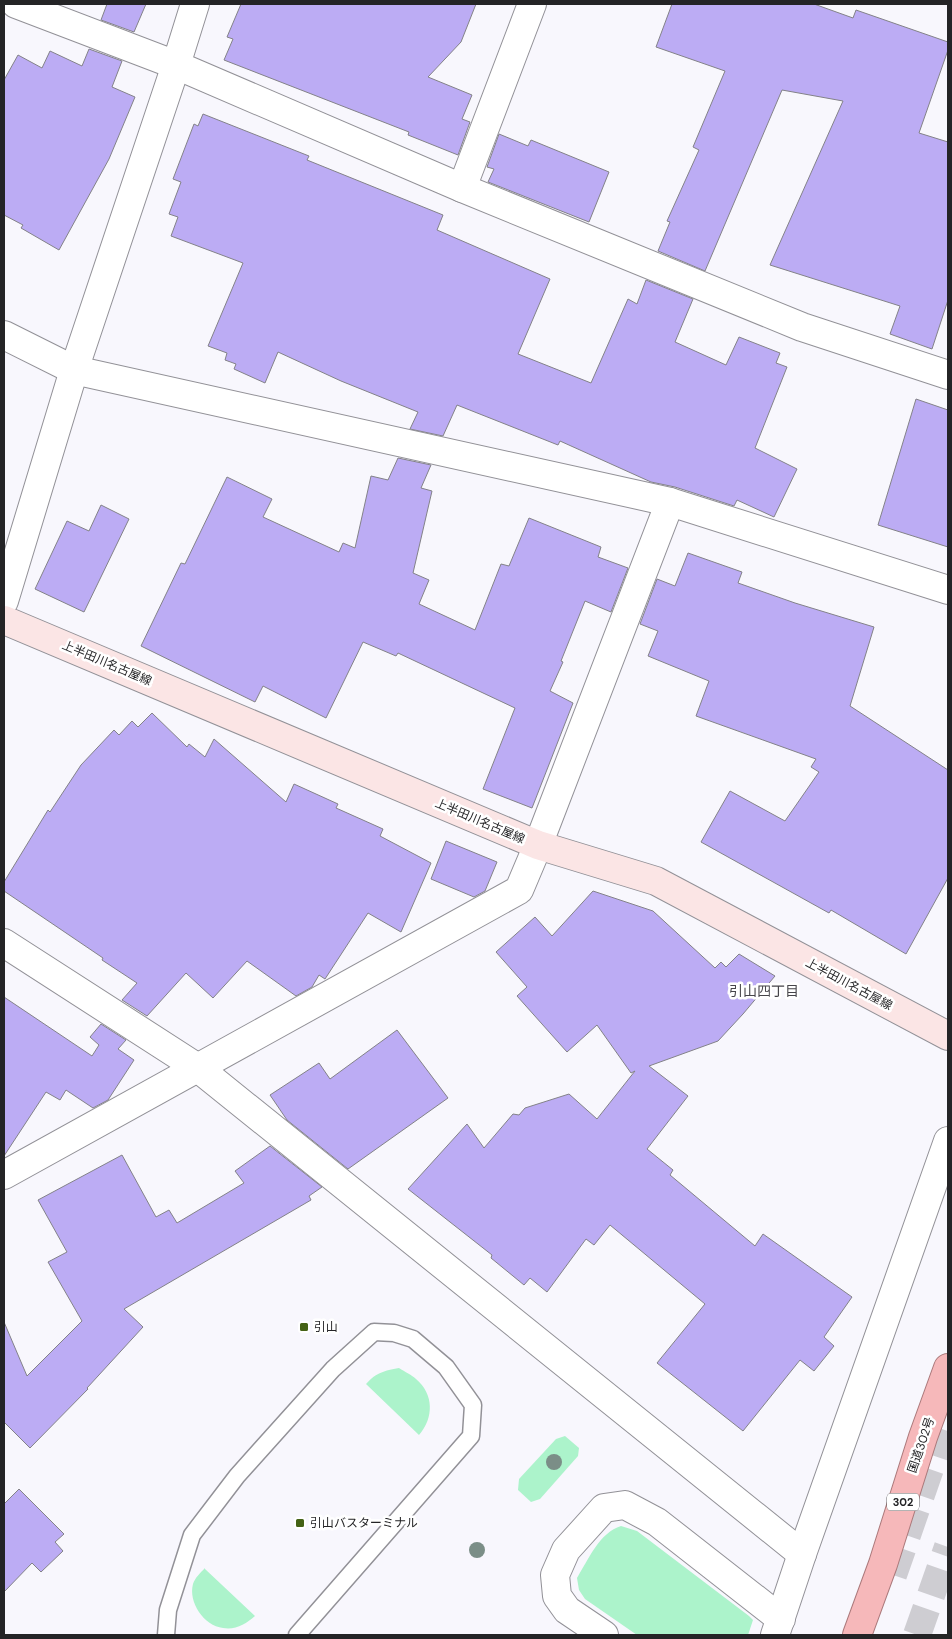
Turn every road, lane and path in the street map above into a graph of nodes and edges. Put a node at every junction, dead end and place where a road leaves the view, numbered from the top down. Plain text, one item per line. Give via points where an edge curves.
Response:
1 (16, 4) edge
2 (195, 4) edge
3 (532, 4) edge
4 (176, 65) junction
5 (462, 188) junction
6 (4, 335) edge
7 (74, 370) junction
8 (948, 375) edge
9 (670, 502) junction
10 (948, 590) edge
11 (4, 601) edge
12 (4, 620) edge
13 (538, 845) junction
14 (4, 942) edge
15 (948, 1036) edge
16 (198, 1068) junction
17 (948, 1141) edge
18 (4, 1175) edge
19 (948, 1368) edge
20 (802, 1554) junction
21 (778, 1627) edge
22 (166, 1635) edge
23 (297, 1635) edge
24 (604, 1635) edge
25 (856, 1635) edge

1 - 4 street
2 - 4 street
3 - 5 street
4 - 5 street
4 - 7 street
5 - 8 street via 802,327
6 - 7 street
7 - 9 street
7 - 11 street
9 - 10 street
9 - 13 street
12 - 13 main road, 上半田川名古屋線
13 - 15 main road, 上半田川名古屋線 via 656,881
13 - 16 street via 518,890
14 - 16 street
16 - 18 street
16 - 20 street
17 - 20 street
19 - 25 highway, 国道302号 / 302
20 - 21 street
21 - 24 street via 657,1522 625,1506 604,1508 566,1550 556,1575 557,1596 567,1610
22 - 23 lane via 168,1610 192,1535 231,1483 333,1369 374,1332 394,1332 413,1339 446,1367 473,1405 471,1436

